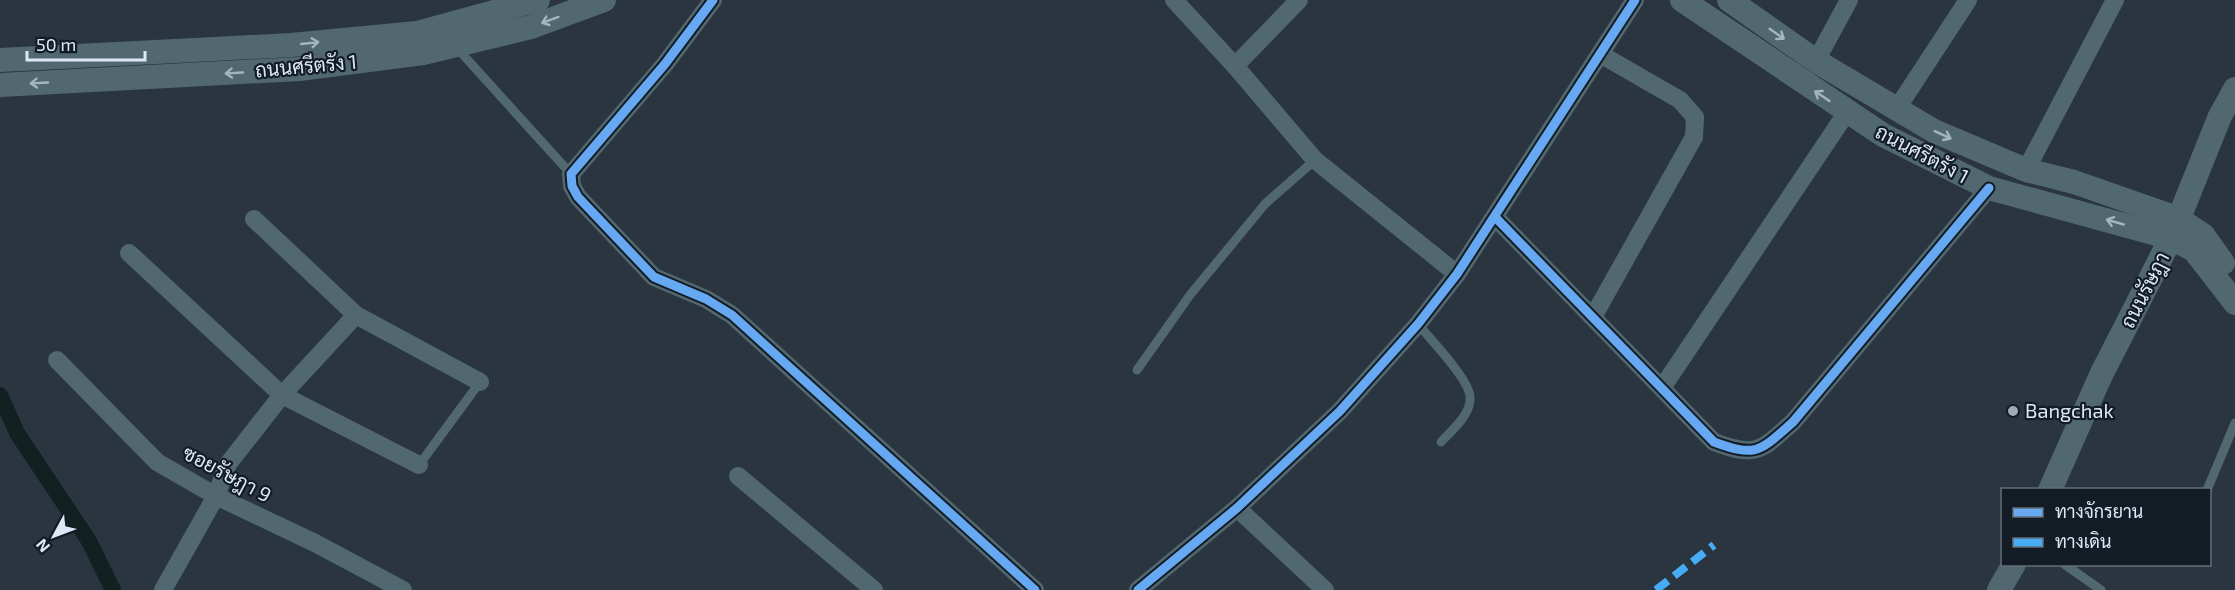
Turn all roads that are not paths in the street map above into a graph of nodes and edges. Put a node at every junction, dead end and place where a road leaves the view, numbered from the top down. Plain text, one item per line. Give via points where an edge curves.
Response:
1 (537, 0) edge
2 (604, 0) edge
3 (713, 0) edge
4 (1174, 0) edge
5 (1299, 0) edge
6 (1635, 0) edge
7 (1682, 0) edge
8 (1729, 0) edge
9 (1849, 0) edge
10 (1968, 0) edge
11 (2115, 0) edge
12 (455, 47) junction
13 (1600, 54) junction
14 (0, 60) edge
15 (1816, 62) junction
16 (1235, 66) junction
17 (0, 84) edge
18 (2235, 89) edge
19 (1896, 110) junction
20 (1847, 112) junction
21 (1315, 160) junction
22 (2026, 170) junction
23 (571, 174) junction
24 (1989, 188) junction
25 (1495, 217) junction
26 (254, 219) dead end
27 (2174, 228) junction
28 (129, 253) dead end
29 (1457, 274) junction
30 (2235, 278) edge
31 (2235, 303) edge
32 (356, 315) junction
33 (1593, 317) junction
34 (1418, 324) junction
35 (57, 360) dead end
36 (1137, 370) dead end
37 (480, 381) joint
38 (1662, 388) junction
39 (282, 395) junction
40 (2235, 423) edge
41 (1441, 442) dead end
42 (419, 465) joint
43 (738, 476) dead end
44 (2050, 488) edge
45 (2207, 488) edge
46 (216, 496) junction
47 (1237, 508) junction
48 (2013, 566) edge
49 (2067, 566) edge
50 (163, 590) edge
51 (403, 590) edge
52 (874, 590) edge
53 (1035, 590) edge
54 (1138, 590) edge
55 (1325, 590) edge
56 (1999, 590) edge
57 (2101, 590) edge

14 -> 1 street, ถนนศรีตรัง 1 via 291,45 417,33
2 -> 12 street, ถนนศรีตรัง 1 via 531,27
3 - 23 street via 665,64
4 - 16 street
5 - 16 street
6 - 13 street
20 -> 7 street, ถนนศรีตรัง 1
8 -> 15 street, ถนนศรีตรัง 1
9 - 15 street
10 - 19 street
11 - 22 street
12 -> 17 street, ถนนศรีตรัง 1 via 299,69
12 - 23 lane
13 - 25 street
13 - 33 street via 1680,100 1695,117 1694,137
15 - 19 street, ถนนศรีตรัง 1
16 - 21 street
18 - 27 street, ถนนรัษฎา
19 -> 22 street, ถนนศรีตรัง 1 via 1974,150
20 - 24 street, ถนนศรีตรัง 1 via 1899,144
20 - 38 street
21 - 29 street
21 - 36 lane via 1265,204 1190,295
22 - 27 street, ถนนศรีตรัง 1 via 2074,182
23 - 53 street via 578,197 654,277 732,315
27 -> 24 street, ถนนศรีตรัง 1
24 - 38 street via 1793,422 1766,446 1742,452 1714,442
25 - 29 street
25 - 33 street
26 - 32 street
27 - 30 street, ถนนศรีตรัง 1 via 2203,235
27 - 31 street, ถนนศรีตรัง 1
27 - 44 street, ถนนรัษฎา
28 - 39 street
29 - 34 street
32 - 37 street
32 - 39 street
33 - 38 street
34 - 41 lane via 1470,395 1459,423
34 - 47 street via 1340,411
35 - 46 street, ซอยรัษฎา 9 via 157,462
37 - 42 lane
39 - 42 street
39 - 46 street via 228,464
40 - 45 lane
43 - 52 street
46 - 50 street
46 - 51 street, ซอยรัษฎา 9
47 - 54 street
47 - 55 street
48 - 56 street
49 - 57 lane

